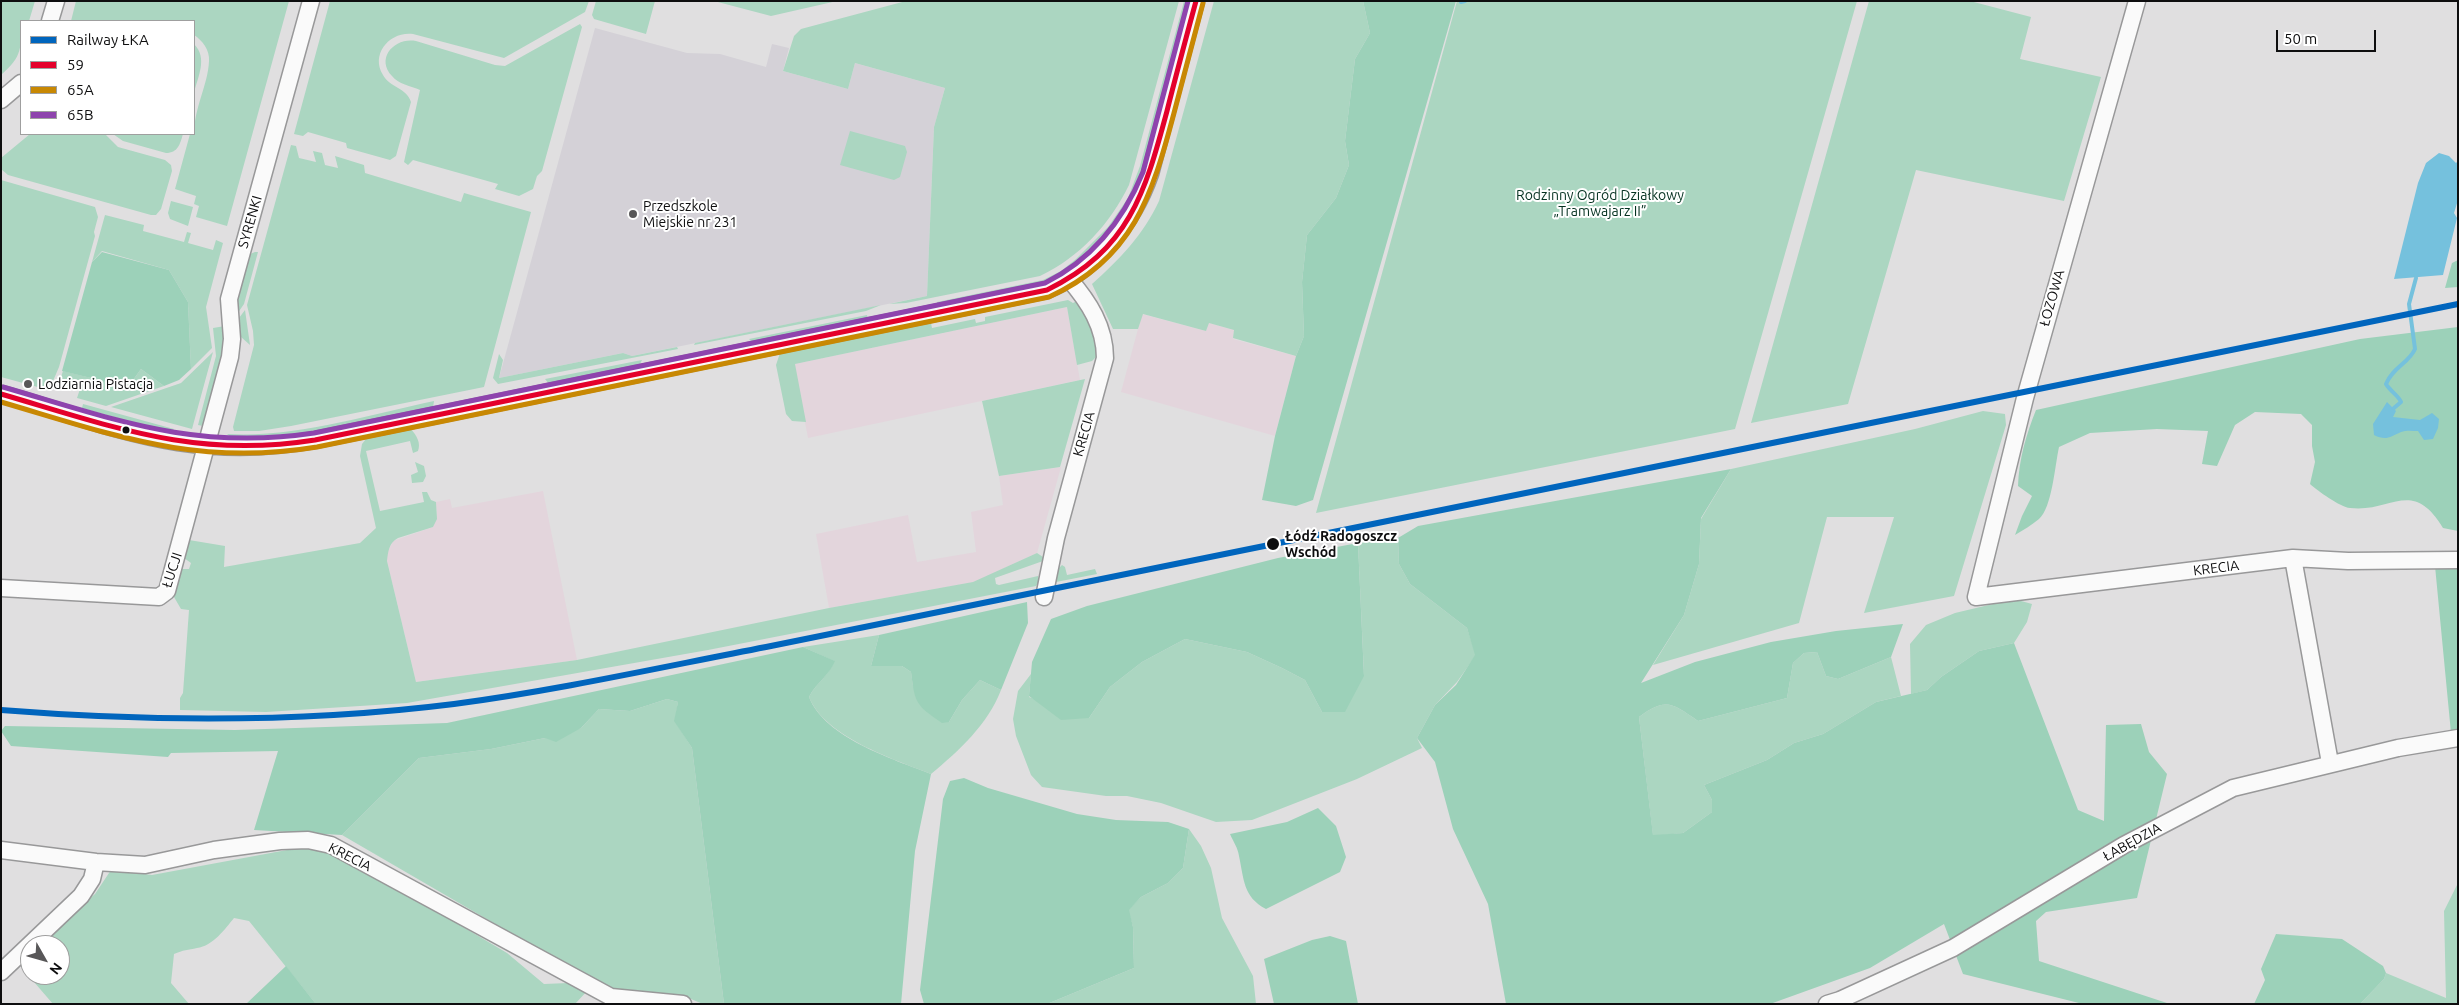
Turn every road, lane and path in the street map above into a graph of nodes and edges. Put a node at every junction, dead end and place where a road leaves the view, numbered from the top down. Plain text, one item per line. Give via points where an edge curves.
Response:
1 (56, 1) edge
2 (311, 1) edge
3 (1196, 1) edge
4 (2137, 1) edge
5 (50, 20) edge
6 (20, 84) edge
7 (1, 100) edge
8 (1069, 279) junction
9 (1, 394) edge
10 (208, 445) junction
11 (2293, 558) junction
12 (2458, 560) edge
13 (1, 588) edge
14 (1044, 597) dead end
15 (1976, 597) joint
16 (2458, 738) edge
17 (2330, 763) junction
18 (1, 850) edge
19 (96, 862) junction
20 (1, 972) edge
21 (616, 1000) edge
22 (683, 1004) edge
23 (1827, 1004) edge

1 - 5 street
2 - 10 street, SYRENKI via 229,299 231,350
3 - 8 street via 1150,174 1140,200 1111,241
4 - 15 street, ŁOZOWA via 2024,398
6 - 7 street
8 - 10 street via 1034,294 315,440 254,447
8 - 14 street, KRECIA via 1101,328 1104,358 1056,538
9 - 10 street via 164,439
10 - 13 street, ŁUCJI via 170,583 163,595 151,597
11 - 12 street, KRECIA
11 - 15 street, KRECIA
11 - 17 street
16 - 17 street, ŁABĘDZIA
17 - 23 street, ŁABĘDZIA via 2233,788 2124,845 1953,948
18 - 19 street, KRECIA
19 - 20 street via 92,879 81,896
19 - 21 street, KRECIA via 154,864 214,850 280,841 324,843
21 - 22 street, KRECIA

